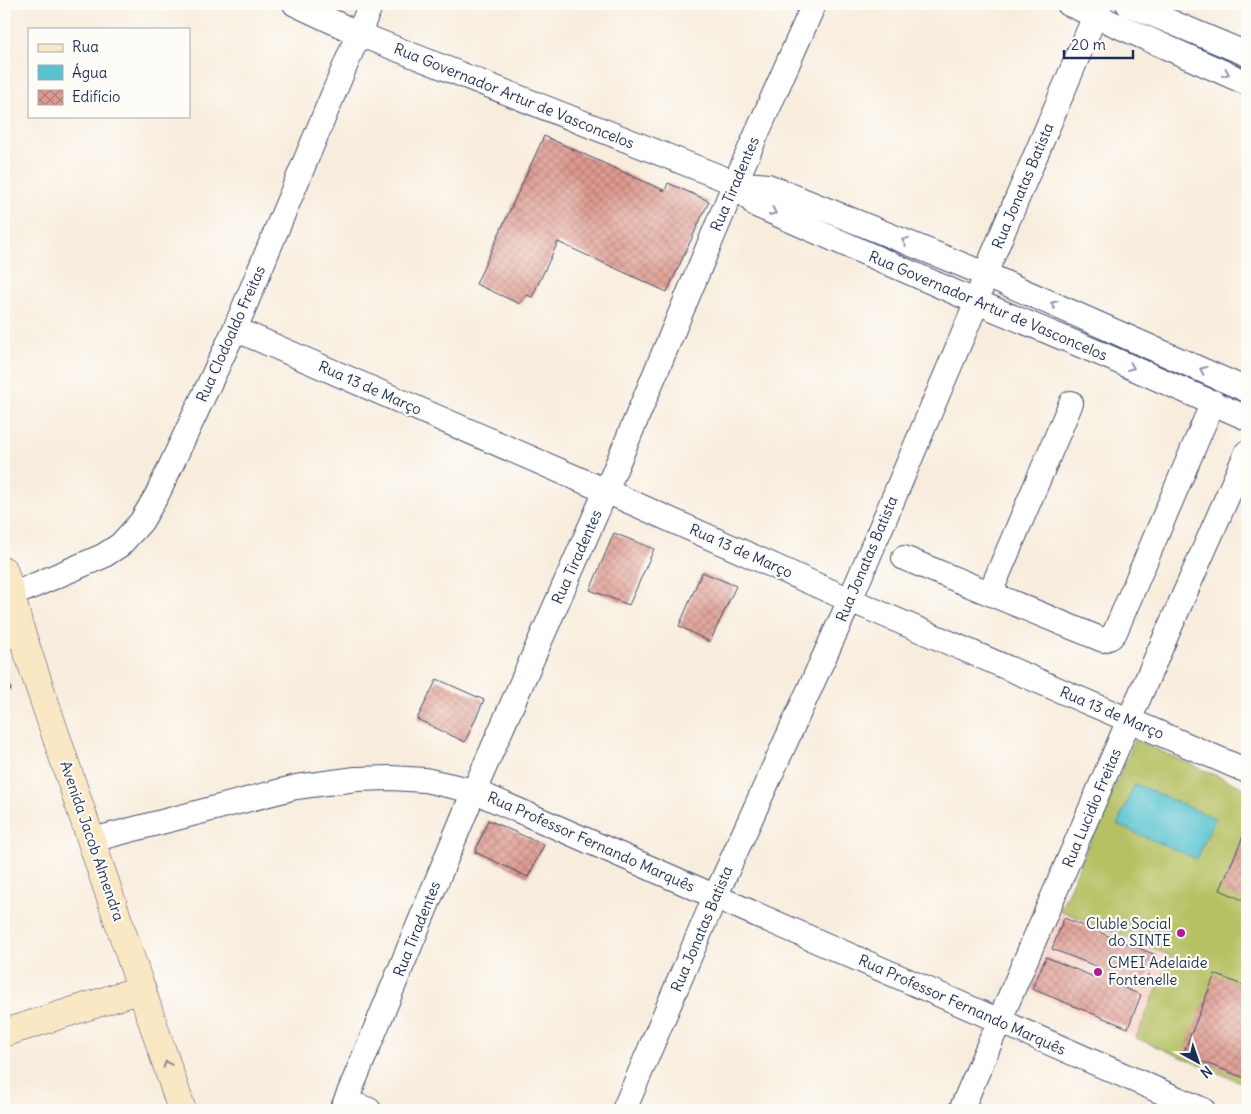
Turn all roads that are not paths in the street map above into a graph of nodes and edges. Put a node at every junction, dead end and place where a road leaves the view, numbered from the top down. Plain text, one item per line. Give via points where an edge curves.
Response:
1 (295, 4) edge
2 (371, 4) edge
3 (814, 4) edge
4 (1069, 4) edge
5 (1128, 4) edge
6 (1098, 10) edge
7 (359, 34) junction
8 (1247, 54) edge
9 (1247, 82) edge
10 (735, 184) junction
11 (985, 274) junction
12 (977, 302) junction
13 (236, 328) junction
14 (1247, 390) edge
15 (1212, 402) junction
16 (1070, 403) dead end
17 (1247, 418) edge
18 (1247, 452) edge
19 (606, 491) junction
20 (904, 558) dead end
21 (8, 583) edge
22 (990, 594) junction
23 (850, 600) junction
24 (12, 635) edge
25 (1129, 720) junction
26 (1247, 771) edge
27 (474, 790) junction
28 (92, 840) junction
29 (715, 897) junction
30 (142, 989) junction
31 (1000, 1022) junction
32 (4, 1033) edge
33 (344, 1106) edge
34 (182, 1110) edge
35 (368, 1110) edge
36 (624, 1110) edge
37 (961, 1110) edge
38 (1203, 1110) edge

1 - 7 street, Rua Governador Artur de Vasconcelos
2 - 7 street, Rua Clodoaldo Freitas
3 - 10 street, Rua Tiradentes
4 - 6 street
5 - 8 street
6 -> 9 street
6 - 11 street, Rua Jonatas Batista
7 - 10 street, Rua Governador Artur de Vasconcelos
7 - 13 street, Rua Clodoaldo Freitas
11 -> 10 street, Rua Governador Artur de Vasconcelos via 768,186
10 -> 12 street, Rua Governador Artur de Vasconcelos via 756,205
10 - 19 street, Rua Tiradentes
11 - 12 street, Rua Jonatas Batista
14 -> 11 street, Rua Governador Artur de Vasconcelos
12 -> 15 street, Rua Governador Artur de Vasconcelos
12 - 23 street, Rua Jonatas Batista
13 - 19 street, Rua 13 de Março
13 - 21 street, Rua Clodoaldo Freitas via 157,494 135,530 104,556
15 - 17 street, Rua Governador Artur de Vasconcelos
15 - 22 street via 1111,637 1104,640
16 - 22 street
18 - 25 street, Rua Lucidio Freitas
19 - 23 street, Rua 13 de Março
19 - 27 street, Rua Tiradentes
20 - 22 street
21 - 24 street, Avenida Jacob Almendra
23 - 25 street, Rua 13 de Março
23 - 29 street, Rua Jonatas Batista
24 - 28 street, Avenida Jacob Almendra
25 - 26 street, Rua 13 de Março
25 - 31 street, Rua Lucidio Freitas
27 - 28 street, Rua Professor Fernando Marquês via 425,780 356,779 296,787
27 - 29 street, Rua Professor Fernando Marquês
27 - 33 street, Rua Tiradentes
28 - 30 street, Avenida Jacob Almendra
29 - 31 street, Rua Professor Fernando Marquês
29 - 36 street, Rua Jonatas Batista
30 - 32 street
34 -> 30 street, Avenida Jacob Almendra
31 - 37 street, Rua Lucidio Freitas
31 - 38 street, Rua Professor Fernando Marquês
33 - 35 street

